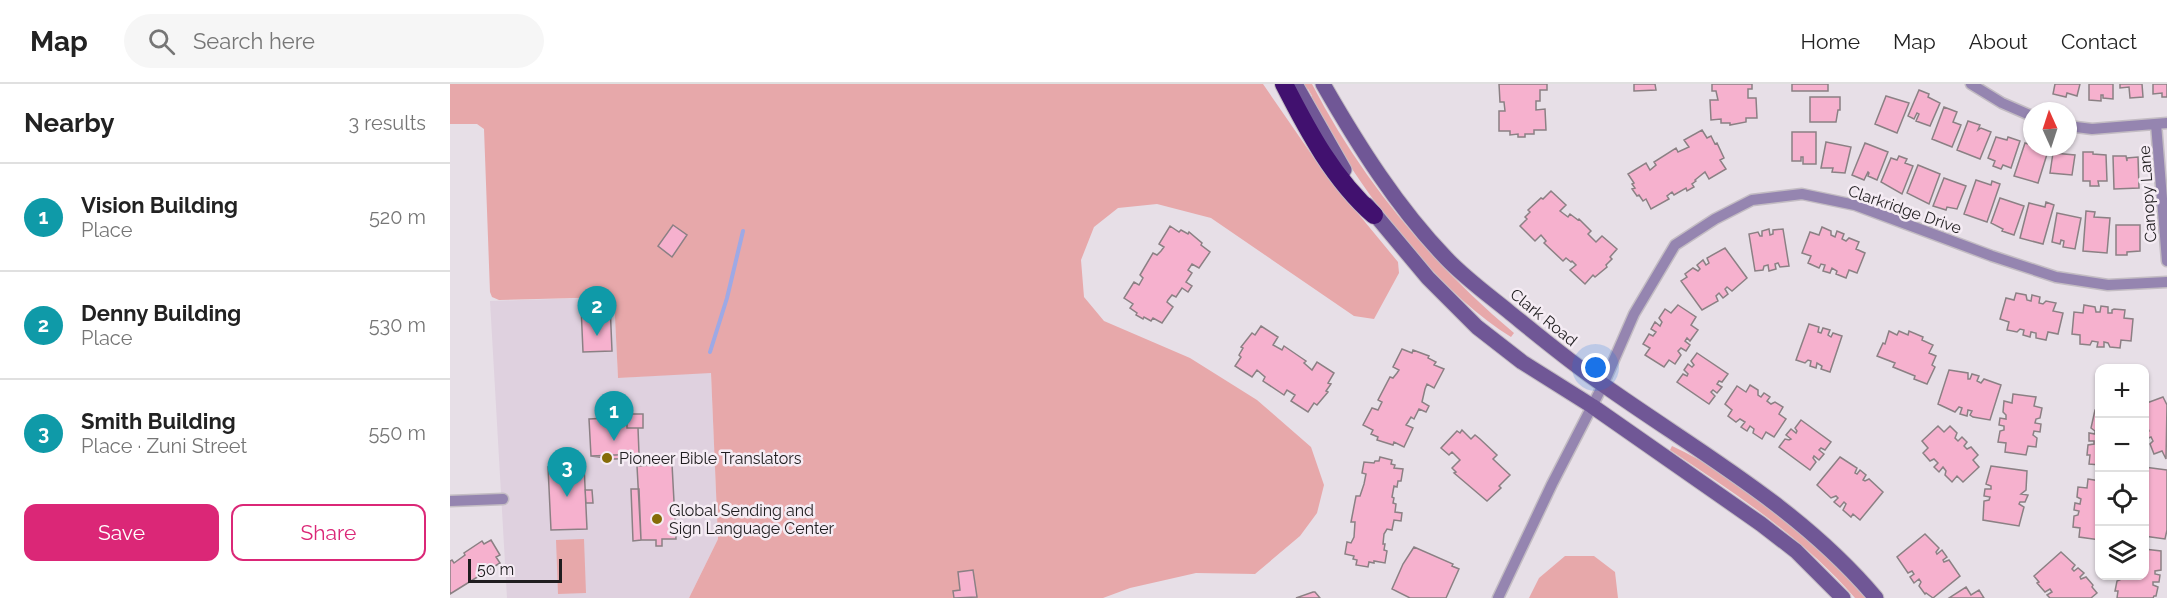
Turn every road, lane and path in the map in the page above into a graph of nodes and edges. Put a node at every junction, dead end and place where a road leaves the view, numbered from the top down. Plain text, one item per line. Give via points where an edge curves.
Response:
1 (1284, 84) edge
2 (1295, 84) edge
3 (1323, 84) edge
4 (1971, 84) edge
5 (2023, 112) edge
6 (2162, 123) edge
7 (2077, 127) edge
8 (1374, 215) junction
9 (2167, 261) edge
10 (2167, 282) edge
11 (1603, 385) junction
12 (1592, 406) junction
13 (503, 499) dead end
14 (450, 501) edge
15 (1498, 598) edge
16 (1843, 598) edge
17 (1876, 598) edge

1 - 8 highway via 1337,174
2 - 8 main road via 1339,163
3 - 11 main road, Clark Road via 1391,192 1446,259
4 - 5 street
6 - 7 street
6 - 9 street, Canopy Lane
8 - 12 main road via 1477,327 1521,362
10 - 11 street, Clarkridge Drive via 2108,285 2056,277 1855,205 1802,194 1752,200 1675,245 1634,314
11 - 12 street, Clarkridge Drive
11 - 17 main road, Clark Road via 1769,498 1827,546
12 - 15 street, Clarkridge Drive
12 - 16 main road via 1770,531
13 - 14 street

